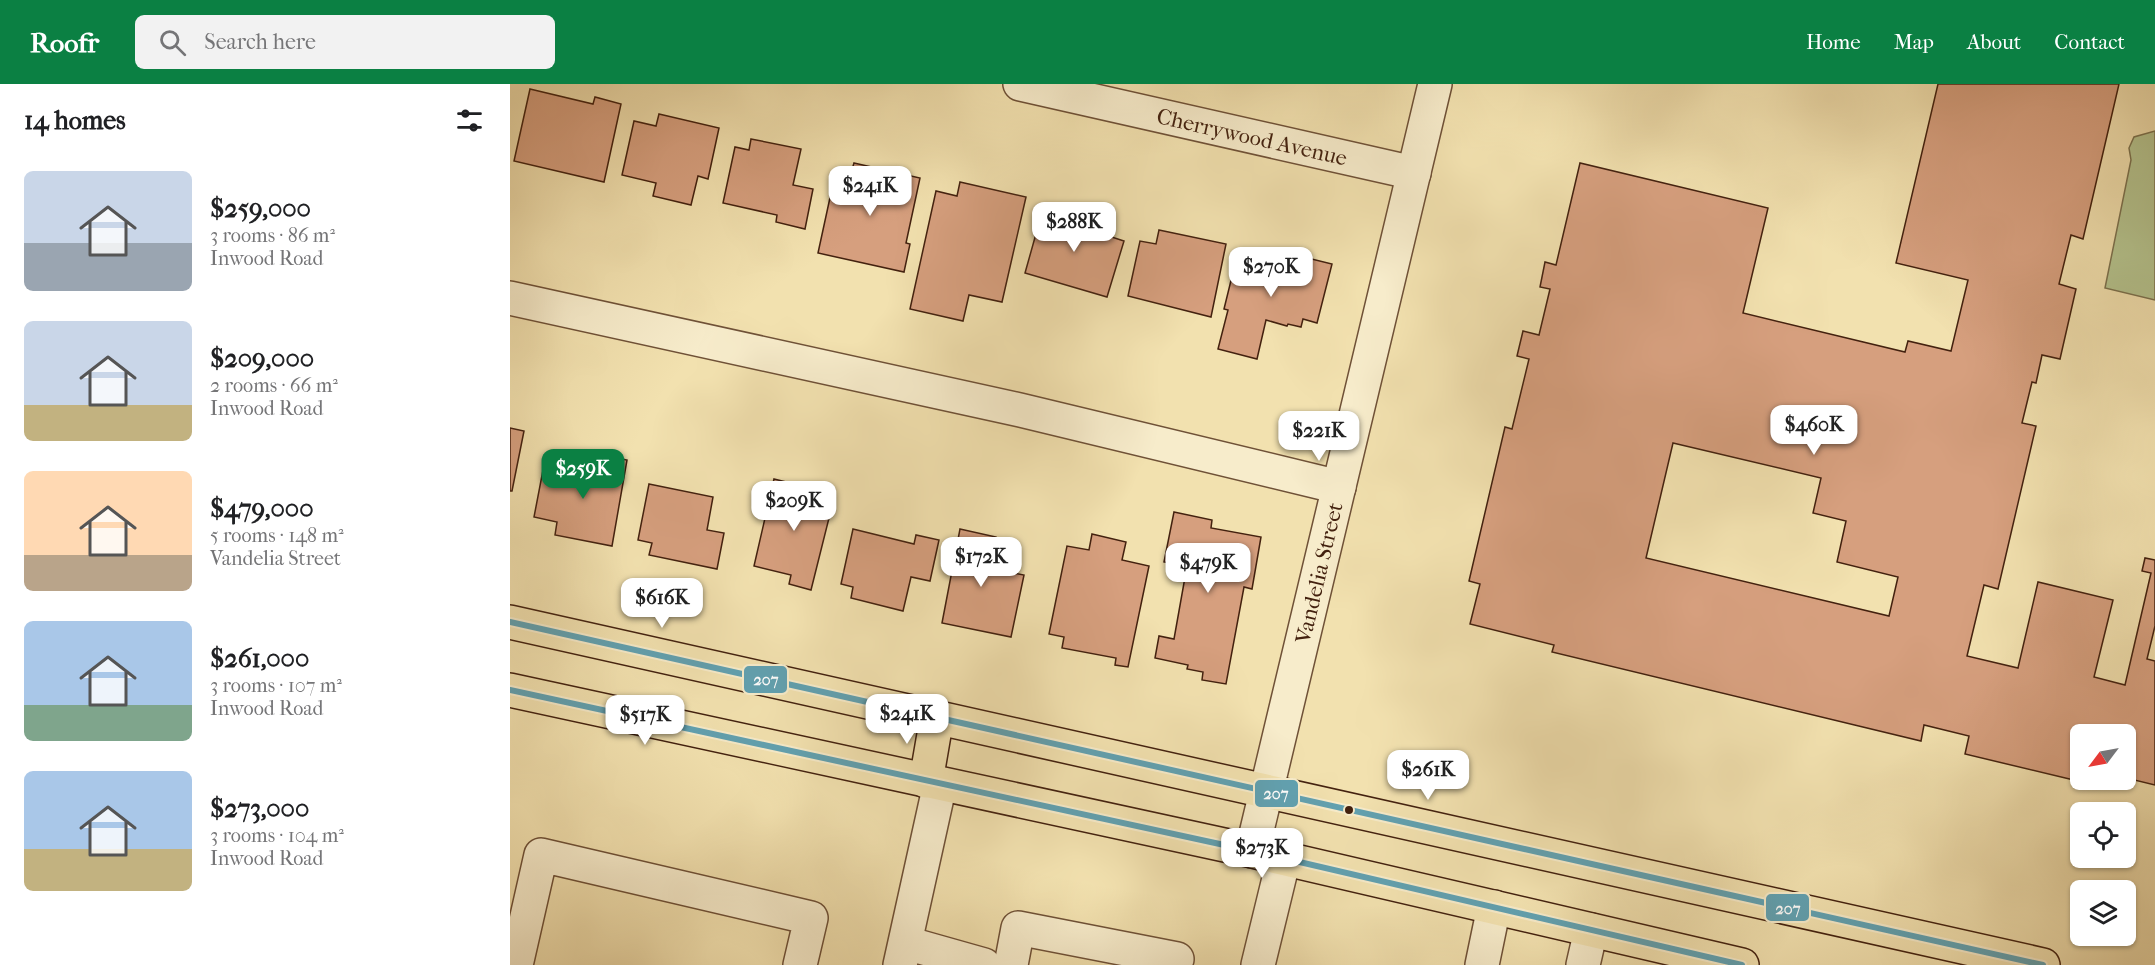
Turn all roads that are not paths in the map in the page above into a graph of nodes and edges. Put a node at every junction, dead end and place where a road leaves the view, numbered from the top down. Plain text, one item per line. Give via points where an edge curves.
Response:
1 (1020, 84) edge
2 (1436, 84) edge
3 (1414, 173) junction
4 (510, 298) edge
5 (1339, 487) junction
6 (510, 622) edge
7 (510, 690) edge
8 (937, 717) junction
9 (933, 782) junction
10 (1266, 791) junction
11 (1252, 851) junction
12 (1284, 858) junction
13 (1494, 907) junction
14 (1591, 930) junction
15 (903, 954) edge
16 (1177, 958) dead end
17 (1704, 961) edge
18 (516, 965) edge
19 (800, 965) edge
20 (984, 965) edge
21 (1011, 965) edge
22 (1258, 965) edge
23 (1482, 965) edge
24 (1583, 965) edge
25 (1742, 965) edge
26 (2043, 965) edge

1 - 3 street, Cherrywood Avenue
2 - 3 street, Vandelia Street
3 - 5 street, Vandelia Street
4 - 5 street via 1020,410
5 - 10 street, Vandelia Street
6 - 8 main road
7 - 9 main road
8 - 9 main road
8 - 10 main road
9 - 11 main road
9 - 15 street
10 - 11 street, Vandelia Street
10 - 26 main road
11 - 12 main road
12 - 13 main road
12 - 22 street
13 - 14 main road
13 - 23 street
14 - 17 main road
14 - 24 street
15 - 20 street
16 - 21 street via 1018,928
17 - 25 main road
18 - 19 street via 541,855 811,918

